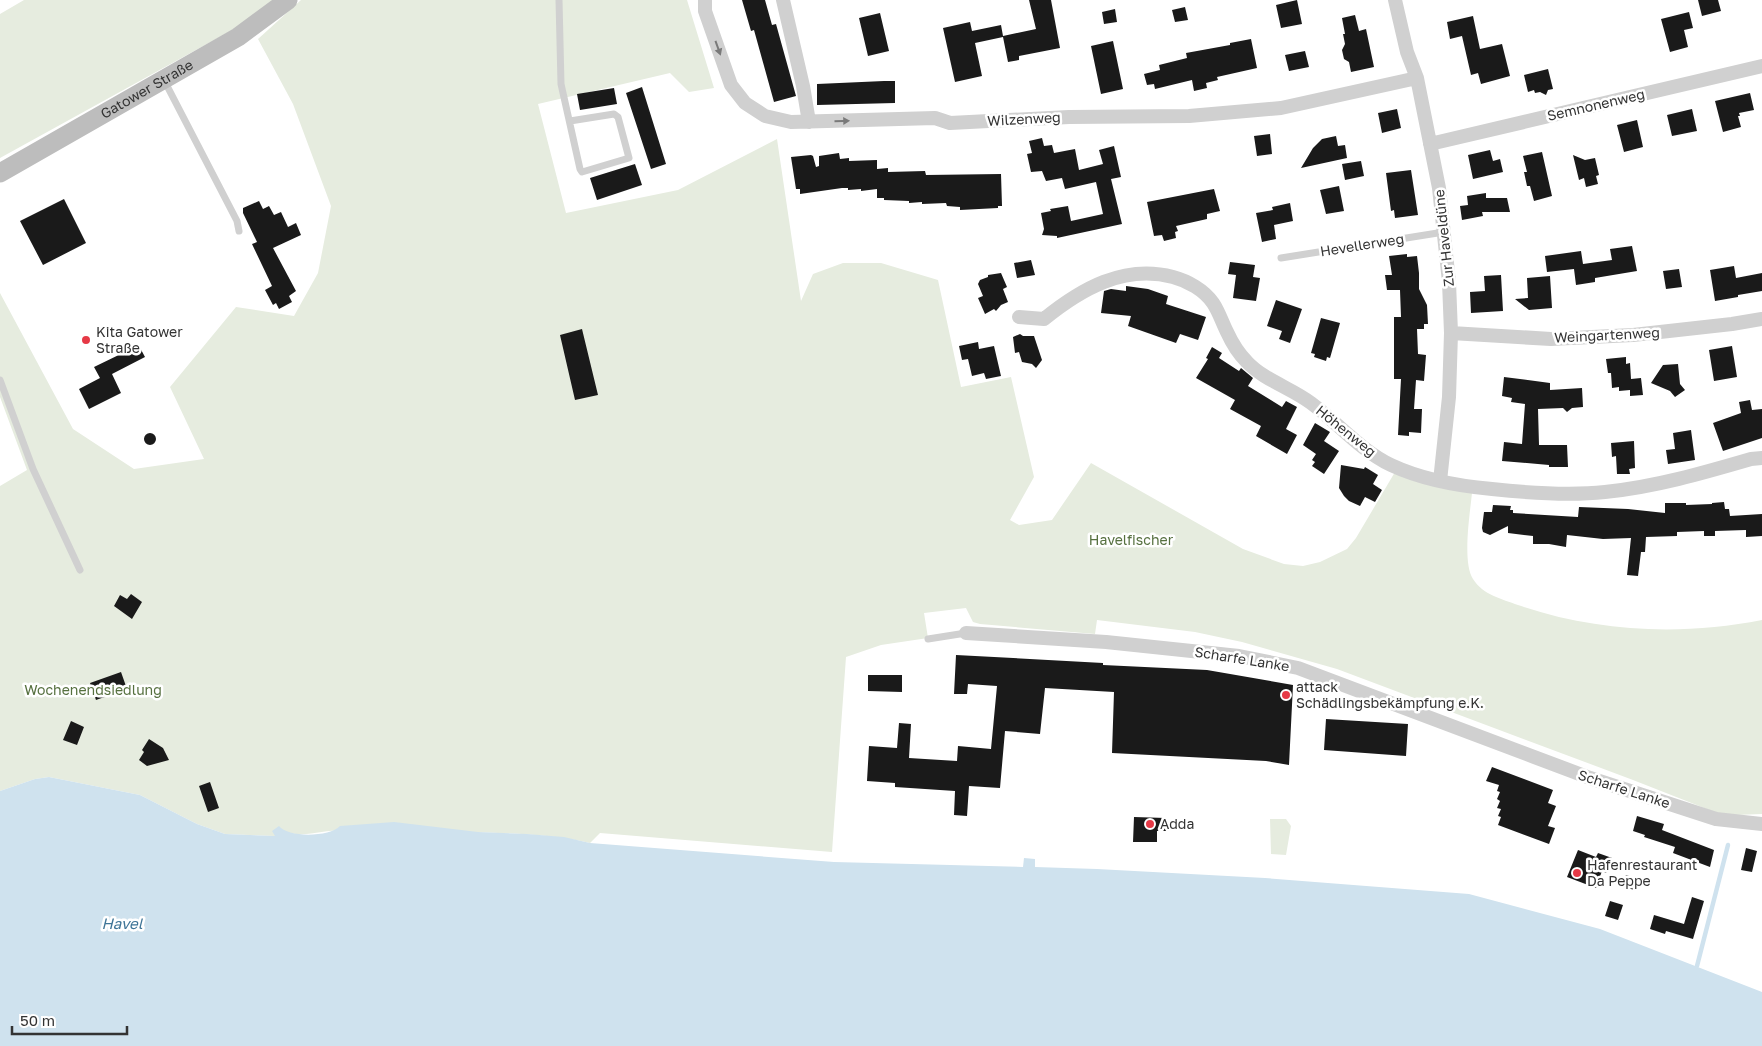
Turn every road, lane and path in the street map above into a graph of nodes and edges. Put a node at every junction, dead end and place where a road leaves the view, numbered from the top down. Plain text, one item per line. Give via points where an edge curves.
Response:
1 (288, 0) edge
2 (560, 0) edge
3 (705, 0) edge
4 (783, 0) edge
5 (1395, 0) edge
6 (1762, 66) edge
7 (1416, 78) junction
8 (164, 79) junction
9 (570, 121) junction
10 (809, 122) junction
11 (1430, 144) junction
12 (0, 173) edge
13 (239, 231) dead end
14 (1444, 232) junction
15 (1280, 258) dead end
16 (1019, 317) dead end
17 (1762, 318) edge
18 (1451, 333) junction
19 (0, 380) edge
20 (1762, 458) edge
21 (1440, 481) junction
22 (80, 570) dead end
23 (966, 633) joint
24 (928, 639) dead end
25 (1762, 824) edge

1 - 8 main road, Gatower Straße via 238,37
2 - 9 lane via 561,84
3 -> 10 street, Wilzenweg via 705,11 732,85 745,103 764,116
4 - 10 street
5 - 7 street, Zur Haveldüne
6 - 11 street, Semnonenweg
10 -> 7 street, Wilzenweg via 935,118 950,123 1069,117 1189,116 1281,108
7 - 11 street, Zur Haveldüne
8 - 12 main road, Gatower Straße
8 - 13 lane
9 - 9 lane via 582,172 629,158 618,117 614,114
11 - 14 street, Zur Haveldüne
14 - 15 lane, Hevellerweg
14 - 18 street, Zur Haveldüne
16 - 21 street, Höhenweg via 1044,319 1078,293 1114,278 1146,273 1184,280 1213,303 1236,350 1249,364 1310,402 1372,454
17 - 18 street, Weingartenweg via 1633,335 1551,339
18 - 21 street, Zur Haveldüne via 1449,397
19 - 22 lane via 33,469
20 - 21 street, Höhenweg via 1676,480 1604,492 1531,492 1460,486
23 - 24 lane
23 - 25 street, Scharfe Lanke via 1106,642 1239,656 1298,668 1590,778 1716,819

